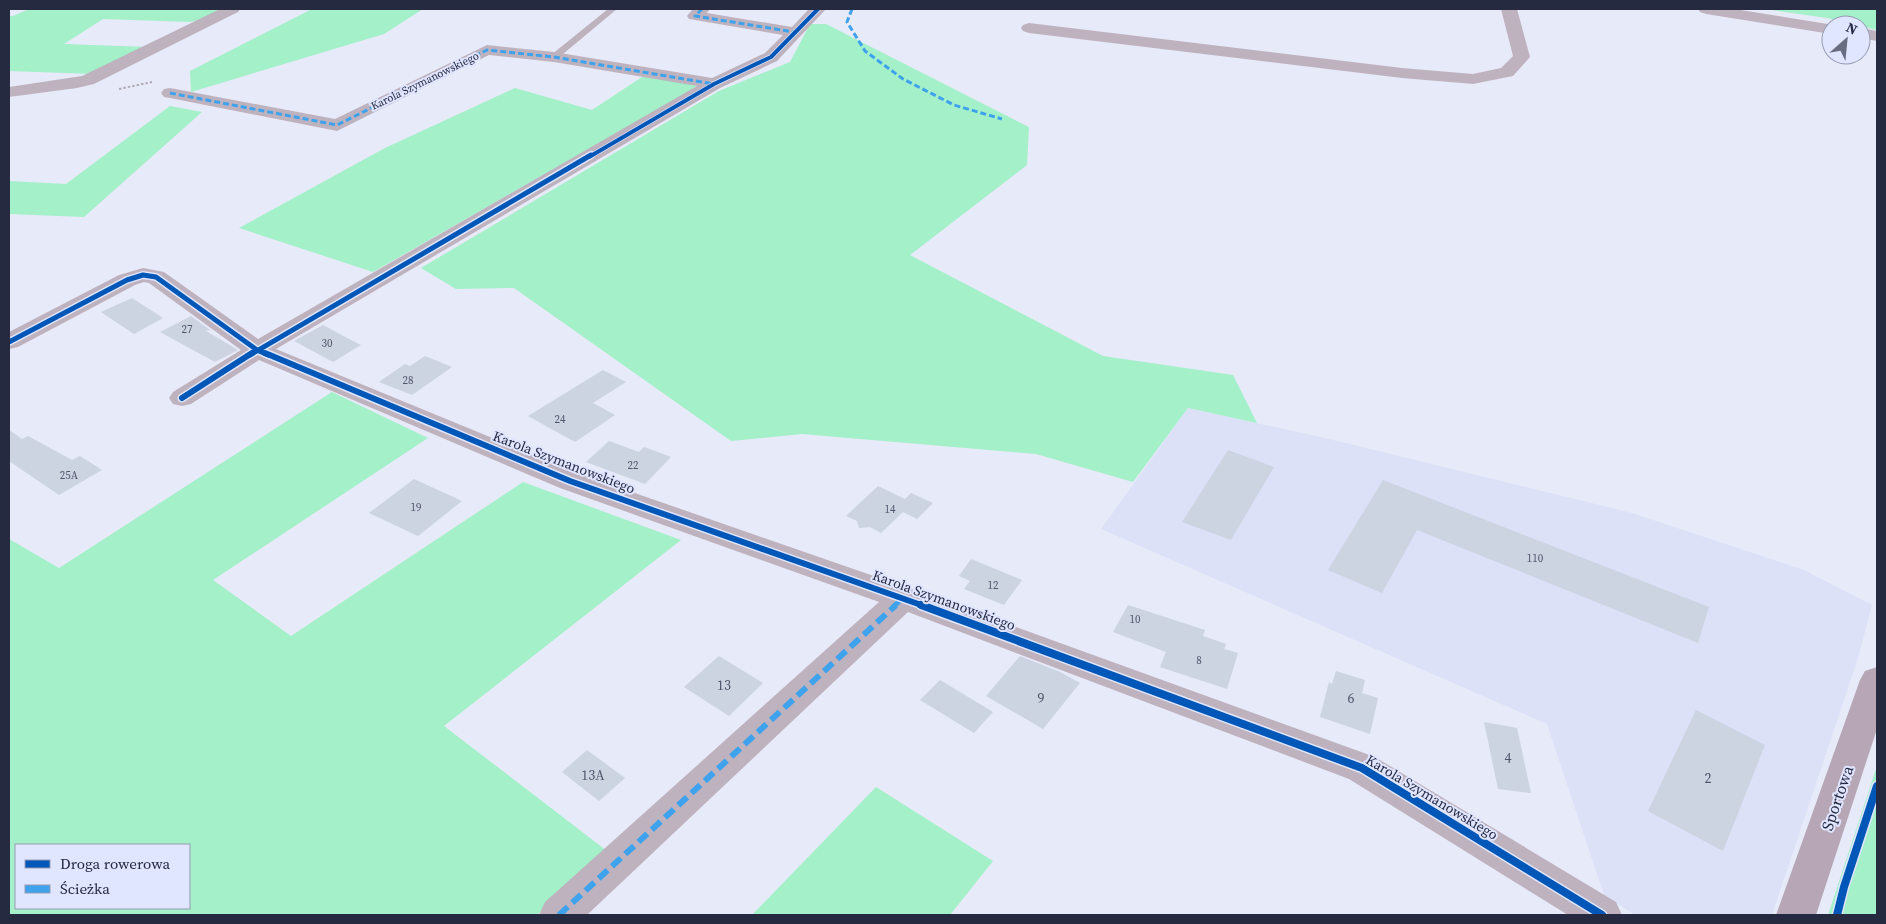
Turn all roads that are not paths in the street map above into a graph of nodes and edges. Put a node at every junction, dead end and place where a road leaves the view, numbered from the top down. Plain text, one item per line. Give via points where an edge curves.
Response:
1 (232, 9) edge
2 (613, 9) edge
3 (702, 9) edge
4 (818, 9) edge
5 (1509, 9) edge
6 (1706, 9) edge
7 (1821, 27) edge
8 (1029, 28) dead end
9 (794, 32) junction
10 (554, 56) junction
11 (714, 84) junction
12 (11, 92) dead end
13 (170, 92) road end
14 (9, 342) edge
15 (257, 350) junction
16 (182, 398) dead end
17 (903, 598) junction
18 (1877, 680) edge
19 (559, 915) edge
20 (1602, 915) edge
21 (1796, 915) edge

1 - 12 street via 88,80
2 - 10 lane
3 - 9 street via 695,16
4 - 9 street
5 - 8 street via 1522,57 1507,72 1473,79
6 - 7 street
9 - 11 street via 770,57
10 - 11 street, Karola Szymanowskiego
10 - 13 street, Karola Szymanowskiego via 487,50 337,125
11 - 15 street
14 - 15 street, Karola Szymanowskiego via 127,280 143,275 156,277
15 - 16 street
15 - 17 street, Karola Szymanowskiego via 570,480
17 - 19 street, Karola Szymanowskiego
17 - 20 street, Karola Szymanowskiego via 1362,768
18 - 21 street, Sportowa

